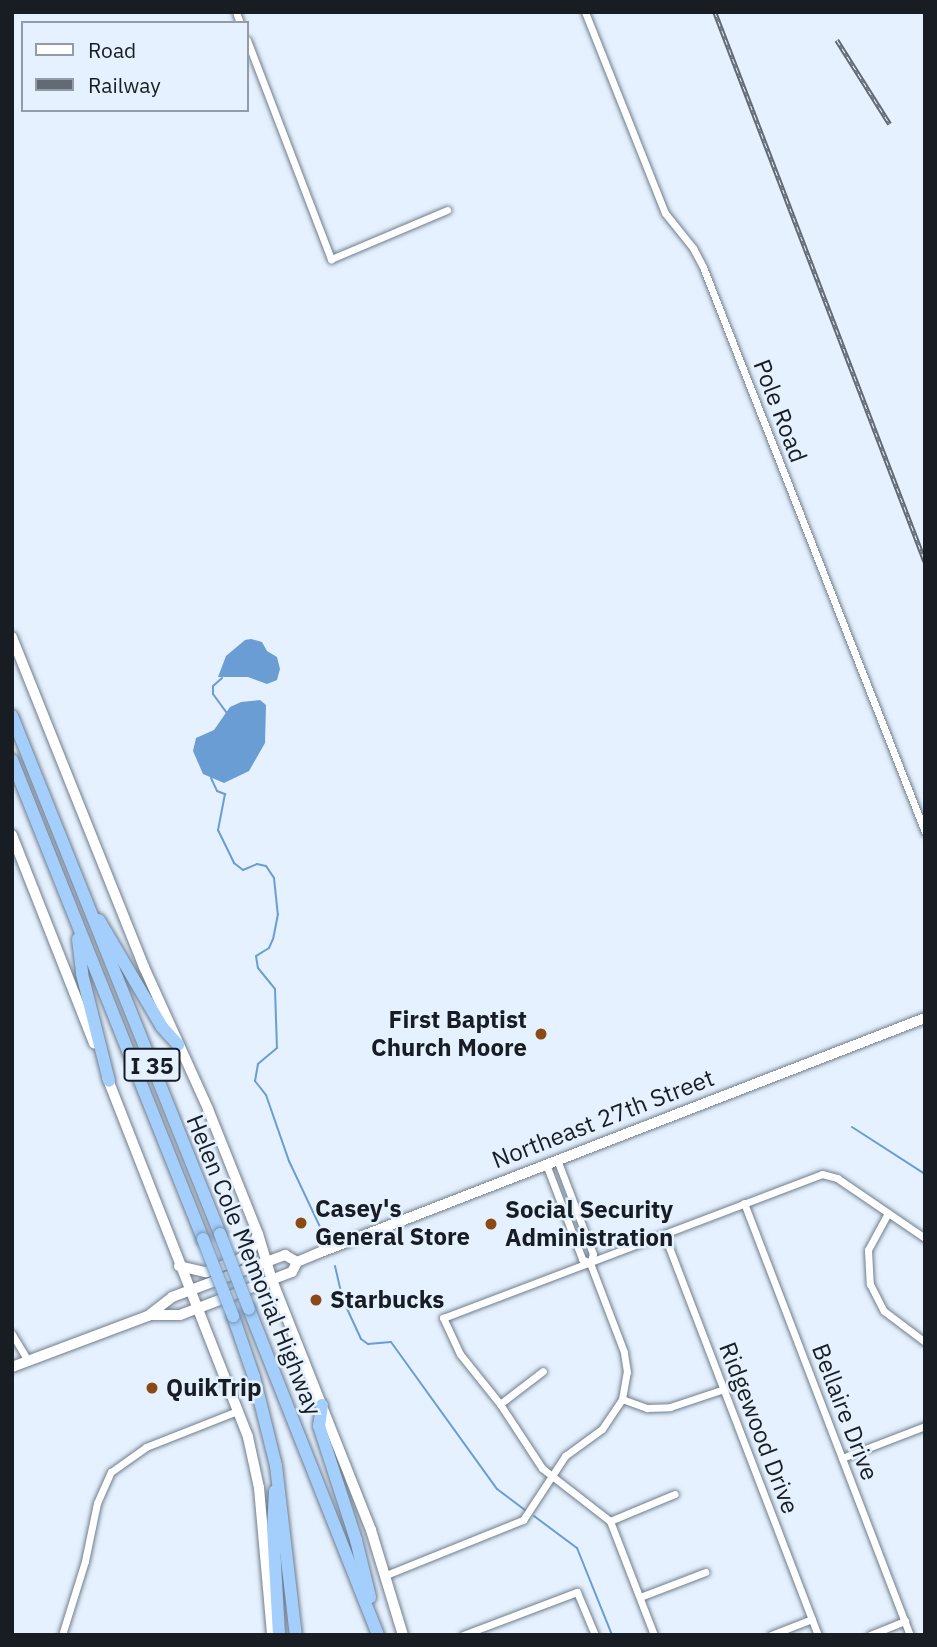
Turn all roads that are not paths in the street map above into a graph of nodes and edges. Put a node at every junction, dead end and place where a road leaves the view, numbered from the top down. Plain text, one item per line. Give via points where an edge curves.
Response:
1 (585, 12) edge
2 (248, 43) edge
3 (447, 210) dead end
4 (12, 637) edge
5 (12, 716) edge
6 (12, 760) edge
7 (925, 832) edge
8 (12, 835) edge
9 (84, 896) junction
10 (76, 921) junction
11 (925, 1018) edge
12 (178, 1045) junction
13 (108, 1081) junction
14 (557, 1159) junction
15 (546, 1164) junction
16 (744, 1203) junction
17 (888, 1213) junction
18 (258, 1234) junction
19 (664, 1234) junction
20 (925, 1238) edge
21 (269, 1261) junction
22 (297, 1262) junction
23 (590, 1263) junction
24 (179, 1266) junction
25 (272, 1280) junction
26 (189, 1291) junction
27 (197, 1309) junction
28 (151, 1315) junction
29 (12, 1335) edge
30 (925, 1342) edge
31 (28, 1361) junction
32 (12, 1367) edge
33 (543, 1371) dead end
34 (723, 1389) junction
35 (622, 1399) junction
36 (500, 1404) junction
37 (322, 1405) junction
38 (237, 1411) junction
39 (924, 1430) edge
40 (842, 1458) junction
41 (276, 1466) junction
42 (552, 1479) junction
43 (674, 1494) dead end
44 (610, 1521) junction
45 (705, 1572) dead end
46 (386, 1575) junction
47 (640, 1597) junction
48 (812, 1619) junction
49 (905, 1621) junction
50 (62, 1635) edge
51 (272, 1635) edge
52 (279, 1635) edge
53 (296, 1635) edge
54 (379, 1635) edge
55 (402, 1635) edge
56 (463, 1635) edge
57 (595, 1635) edge
58 (654, 1635) edge
59 (771, 1635) edge
60 (818, 1635) edge
61 (870, 1635) edge
62 (910, 1635) edge

1 - 7 street, Pole Road via 665,213 704,267
2 - 3 street via 331,259
4 - 12 main road
5 - 9 highway, Helen Cole Memorial Highway / I 35
6 - 10 highway, Helen Cole Memorial Highway / I 35
8 - 13 main road
9 - 12 highway via 162,1027
9 - 54 highway, Helen Cole Memorial Highway / I 35, bridge
10 - 13 highway via 82,974
10 - 41 highway, Helen Cole Memorial Highway / I 35, bridge via 233,1316
11 - 14 main road, Northeast 27th Street
12 - 18 main road
13 - 24 main road
14 - 15 main road, Northeast 27th Street
14 - 23 street via 593,1254
15 - 22 main road, Northeast 27th Street
15 - 23 street via 582,1259
16 - 17 street via 826,1174
16 - 19 street
16 - 40 street, Bellaire Drive
17 - 20 street
17 - 30 street via 868,1250 870,1284 884,1311
18 - 21 main road
18 - 24 main road via 251,1251 238,1260 202,1272
19 - 23 street
19 - 34 street, Ridgewood Drive
21 - 22 main road, Northeast 27th Street via 285,1255
21 - 25 main road
21 - 26 main road
22 - 25 main road, Northeast 27th Street via 292,1272
23 - 35 street via 626,1359
23 - 36 street via 443,1318 460,1354
24 - 26 main road
25 - 27 main road, Northeast 27th Street
25 - 37 main road
26 - 27 main road
26 - 28 main road via 172,1297
27 - 28 main road, Northeast 27th Street via 180,1315
27 - 38 main road
28 - 31 main road
29 - 31 street
31 - 32 main road
33 - 36 street
34 - 35 street via 670,1407 647,1408
34 - 48 street, Ridgewood Drive
35 - 42 street via 607,1424 569,1452
36 - 42 street
37 - 46 main road
37 - 54 highway via 321,1431 356,1541
38 - 50 street via 146,1447 111,1472 97,1503
38 - 51 main road via 259,1488
39 - 40 street
40 - 49 street, Bellaire Drive
41 - 52 highway via 273,1527
41 - 53 highway, Helen Cole Memorial Highway / I 35
42 - 44 street
42 - 46 street via 530,1513 517,1524
43 - 44 street
44 - 47 street
45 - 47 street
46 - 55 main road
47 - 58 street
48 - 59 street
48 - 60 street, Ridgewood Drive
49 - 61 street
49 - 62 street, Bellaire Drive
56 - 57 street via 577,1592

